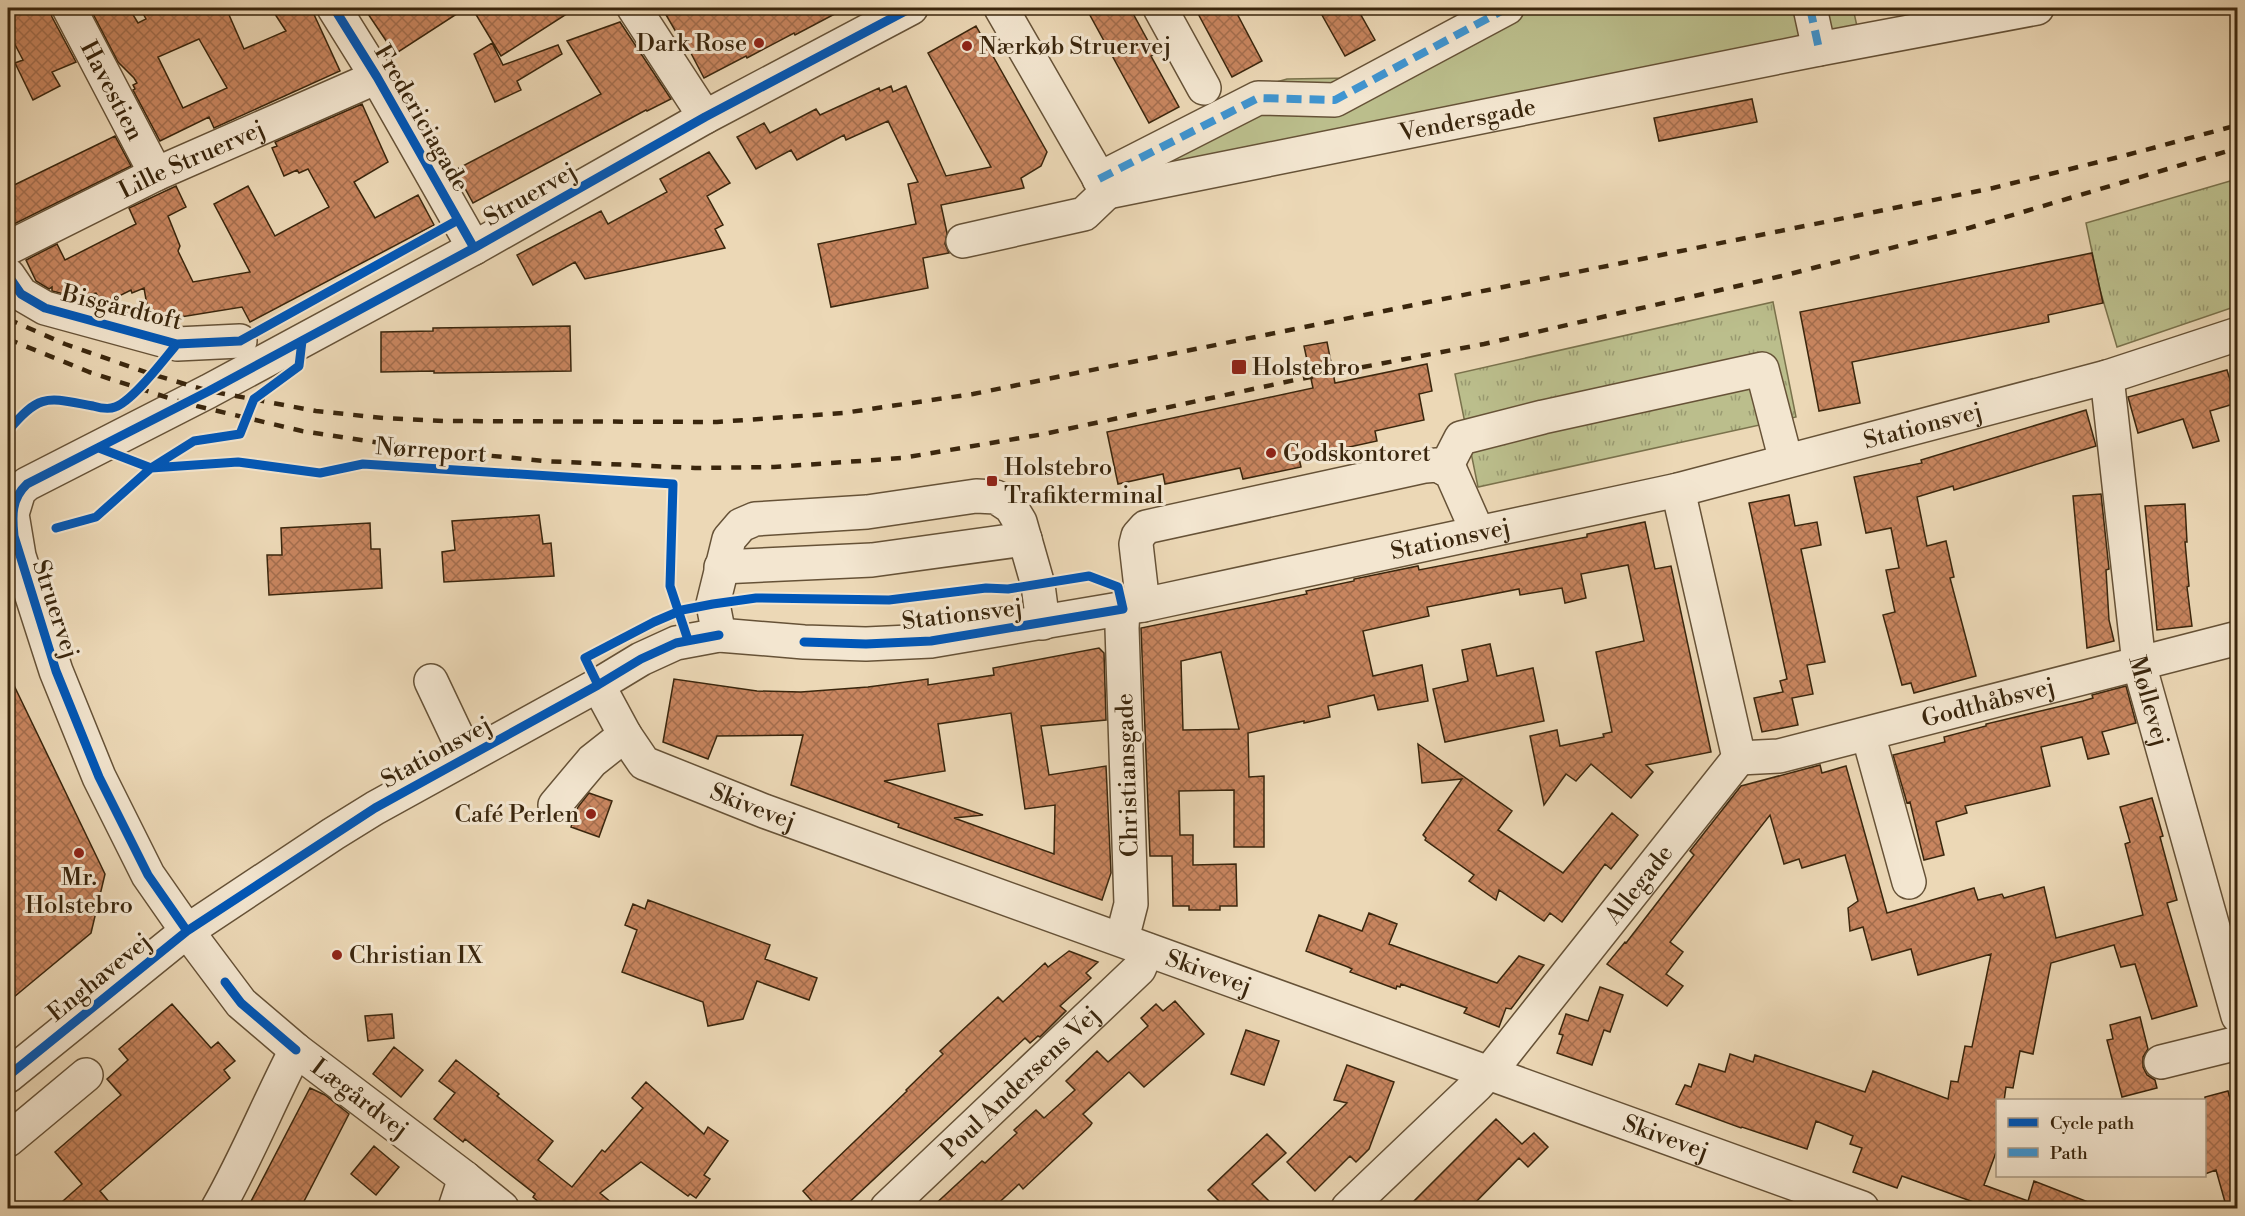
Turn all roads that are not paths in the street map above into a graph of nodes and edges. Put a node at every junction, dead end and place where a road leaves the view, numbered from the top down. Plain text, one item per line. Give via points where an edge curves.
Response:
1 (69, 8) edge
2 (334, 8) edge
3 (910, 8) edge
4 (1001, 8) edge
5 (1160, 8) edge
6 (1507, 8) edge
7 (1810, 8) edge
8 (2037, 8) edge
9 (643, 10) edge
10 (1819, 49) junction
11 (377, 77) junction
12 (1204, 88) dead end
13 (705, 117) junction
14 (156, 174) junction
15 (1103, 186) junction
16 (963, 241) dead end
17 (8, 248) edge
18 (474, 248) junction
19 (8, 275) edge
20 (2238, 334) edge
21 (240, 341) dead end
22 (2107, 377) junction
23 (1786, 461) junction
24 (1445, 469) junction
25 (1678, 490) junction
26 (11, 496) edge
27 (1478, 533) junction
28 (1025, 539) junction
29 (721, 567) junction
30 (1133, 607) junction
31 (1043, 623) junction
32 (719, 635) junction
33 (2238, 638) edge
34 (2139, 664) junction
35 (431, 681) dead end
36 (598, 685) junction
37 (1868, 734) junction
38 (626, 735) junction
39 (467, 757) junction
40 (1739, 758) junction
41 (555, 805) dead end
42 (1909, 882) dead end
43 (187, 932) junction
44 (1134, 945) junction
45 (2229, 949) edge
46 (225, 982) joint
47 (2238, 1016) edge
48 (2238, 1043) edge
49 (296, 1050) junction
50 (2161, 1062) dead end
51 (1488, 1073) junction
52 (86, 1075) dead end
53 (8, 1076) edge
54 (8, 1140) edge
55 (465, 1178) junction
56 (218, 1209) edge
57 (455, 1209) edge
58 (502, 1209) edge
59 (887, 1209) edge
60 (1348, 1209) edge
61 (1862, 1209) edge

1 - 14 street, Havestien
2 - 11 street, Fredericiagade
3 - 13 street, Struervej
4 - 15 street
5 - 12 street
6 - 15 street via 1335,100 1258,98
7 - 10 street
8 - 10 street, Vendersgade
9 - 13 street
10 - 15 street, Vendersgade
11 - 14 street, Lille Struervej
11 - 18 street, Fredericiagade
13 - 18 street, Struervej
14 - 17 street, Lille Struervej
15 - 16 street via 1084,214
18 - 26 street, Struervej via 27,484
19 - 21 street, Bisgårdtoft via 21,294 45,308 177,345
20 - 22 street, Stationsvej
22 - 23 street, Stationsvej
22 - 34 street, Møllevej
23 - 24 street via 1762,369 1461,438
23 - 25 street, Stationsvej
24 - 27 street via 1453,476
24 - 30 street, Christiansgade via 1425,466 1146,527 1136,544
25 - 27 street, Stationsvej
25 - 40 street
26 - 43 street, Struervej via 19,556 56,671 99,777 137,854
27 - 30 street, Stationsvej
28 - 29 street via 872,561
28 - 29 street via 1017,516 1004,501 976,496 867,512 752,519 732,533
28 - 31 street via 1038,585
29 - 32 street via 713,604
30 - 31 street, Stationsvej
30 - 44 street, Christiansgade via 1122,628 1131,903 1126,928
31 - 32 street, Stationsvej via 931,641 888,643
32 - 36 street, Stationsvej via 676,643 641,658
33 - 34 street, Godthåbsvej
34 - 37 street, Godthåbsvej
34 - 45 street, Møllevej
35 - 39 street
36 - 38 street, Skivevej
36 - 39 street, Stationsvej
37 - 40 street, Godthåbsvej via 1779,756
37 - 42 street
38 - 41 street via 592,761
38 - 44 street, Skivevej via 644,762 764,811
39 - 43 street, Stationsvej via 375,808
40 - 51 street, Allegade
43 - 46 street, Struervej
43 - 53 street, Enghavevej
44 - 51 street, Skivevej
44 - 59 street, Poul Andersens Vej via 1139,969
45 - 47 street, Møllevej
46 - 49 street, Lægårdvej via 241,1003
48 - 50 street
49 - 55 street, Lægårdvej
49 - 56 street
51 - 60 street, Allegade
51 - 61 street, Skivevej
52 - 54 street
55 - 57 street
55 - 58 street, Lægårdvej

